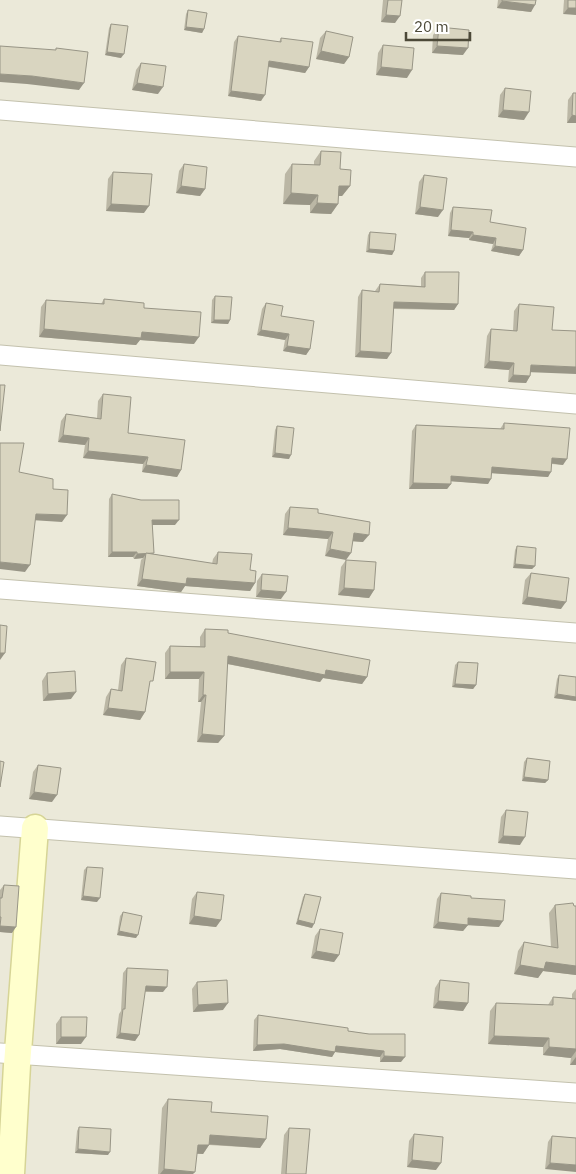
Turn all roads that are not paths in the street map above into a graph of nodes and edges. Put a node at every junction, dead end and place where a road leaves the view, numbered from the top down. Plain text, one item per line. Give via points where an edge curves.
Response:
1 (0, 110) edge
2 (576, 158) edge
3 (0, 354) edge
4 (576, 404) edge
5 (0, 589) edge
6 (576, 633) edge
7 (0, 826) edge
8 (35, 828) junction
9 (576, 869) edge
10 (9, 1053) edge
11 (576, 1093) edge
12 (11, 1174) edge

1 - 2 street
3 - 4 street
5 - 6 street
7 - 8 street
8 - 9 street
8 - 10 street
10 - 11 street
10 - 12 street

